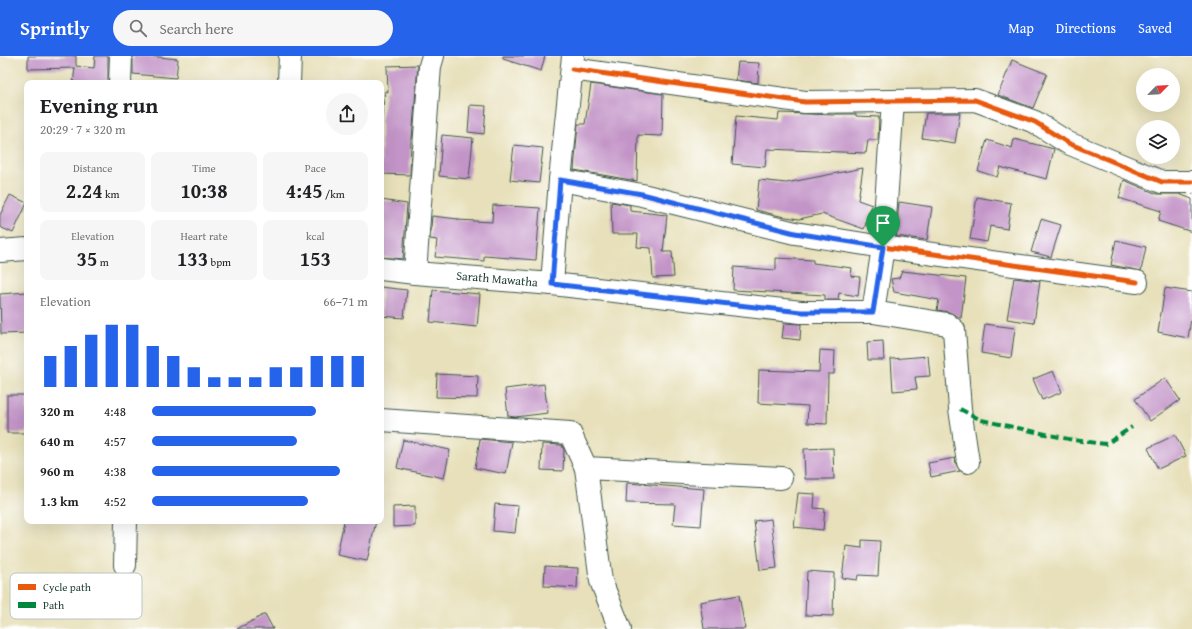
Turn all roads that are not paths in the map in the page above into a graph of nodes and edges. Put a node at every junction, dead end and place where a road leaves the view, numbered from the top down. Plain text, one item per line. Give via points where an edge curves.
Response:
1 (121, 56) edge
2 (290, 56) edge
3 (433, 56) edge
4 (572, 62) edge
5 (120, 80) edge
6 (289, 80) edge
7 (893, 101) junction
8 (560, 180) junction
9 (1192, 182) edge
10 (883, 247) junction
11 (24, 249) edge
12 (0, 251) edge
13 (384, 269) edge
14 (415, 273) junction
15 (1137, 282) dead end
16 (552, 284) junction
17 (873, 312) junction
18 (384, 420) edge
19 (968, 462) dead end
20 (586, 468) junction
21 (781, 478) dead end
22 (126, 524) edge
23 (125, 565) dead end
24 (620, 629) edge

1 - 5 street
2 - 6 street
3 - 14 street via 430,66
4 - 7 street via 805,102
4 - 8 street, Sarath Mawatha
7 - 9 street via 975,100 1035,122 1068,143 1162,182
7 - 10 street
8 - 10 street via 642,194 795,233
8 - 16 street, Sarath Mawatha
10 - 15 street
10 - 17 street
11 - 12 street
13 - 14 street, Sarath Mawatha
14 - 16 street, Sarath Mawatha
16 - 17 street via 801,312
17 - 19 street via 947,324 954,330 960,409
18 - 20 street via 570,433
20 - 21 street
20 - 24 street via 602,581
22 - 23 street

